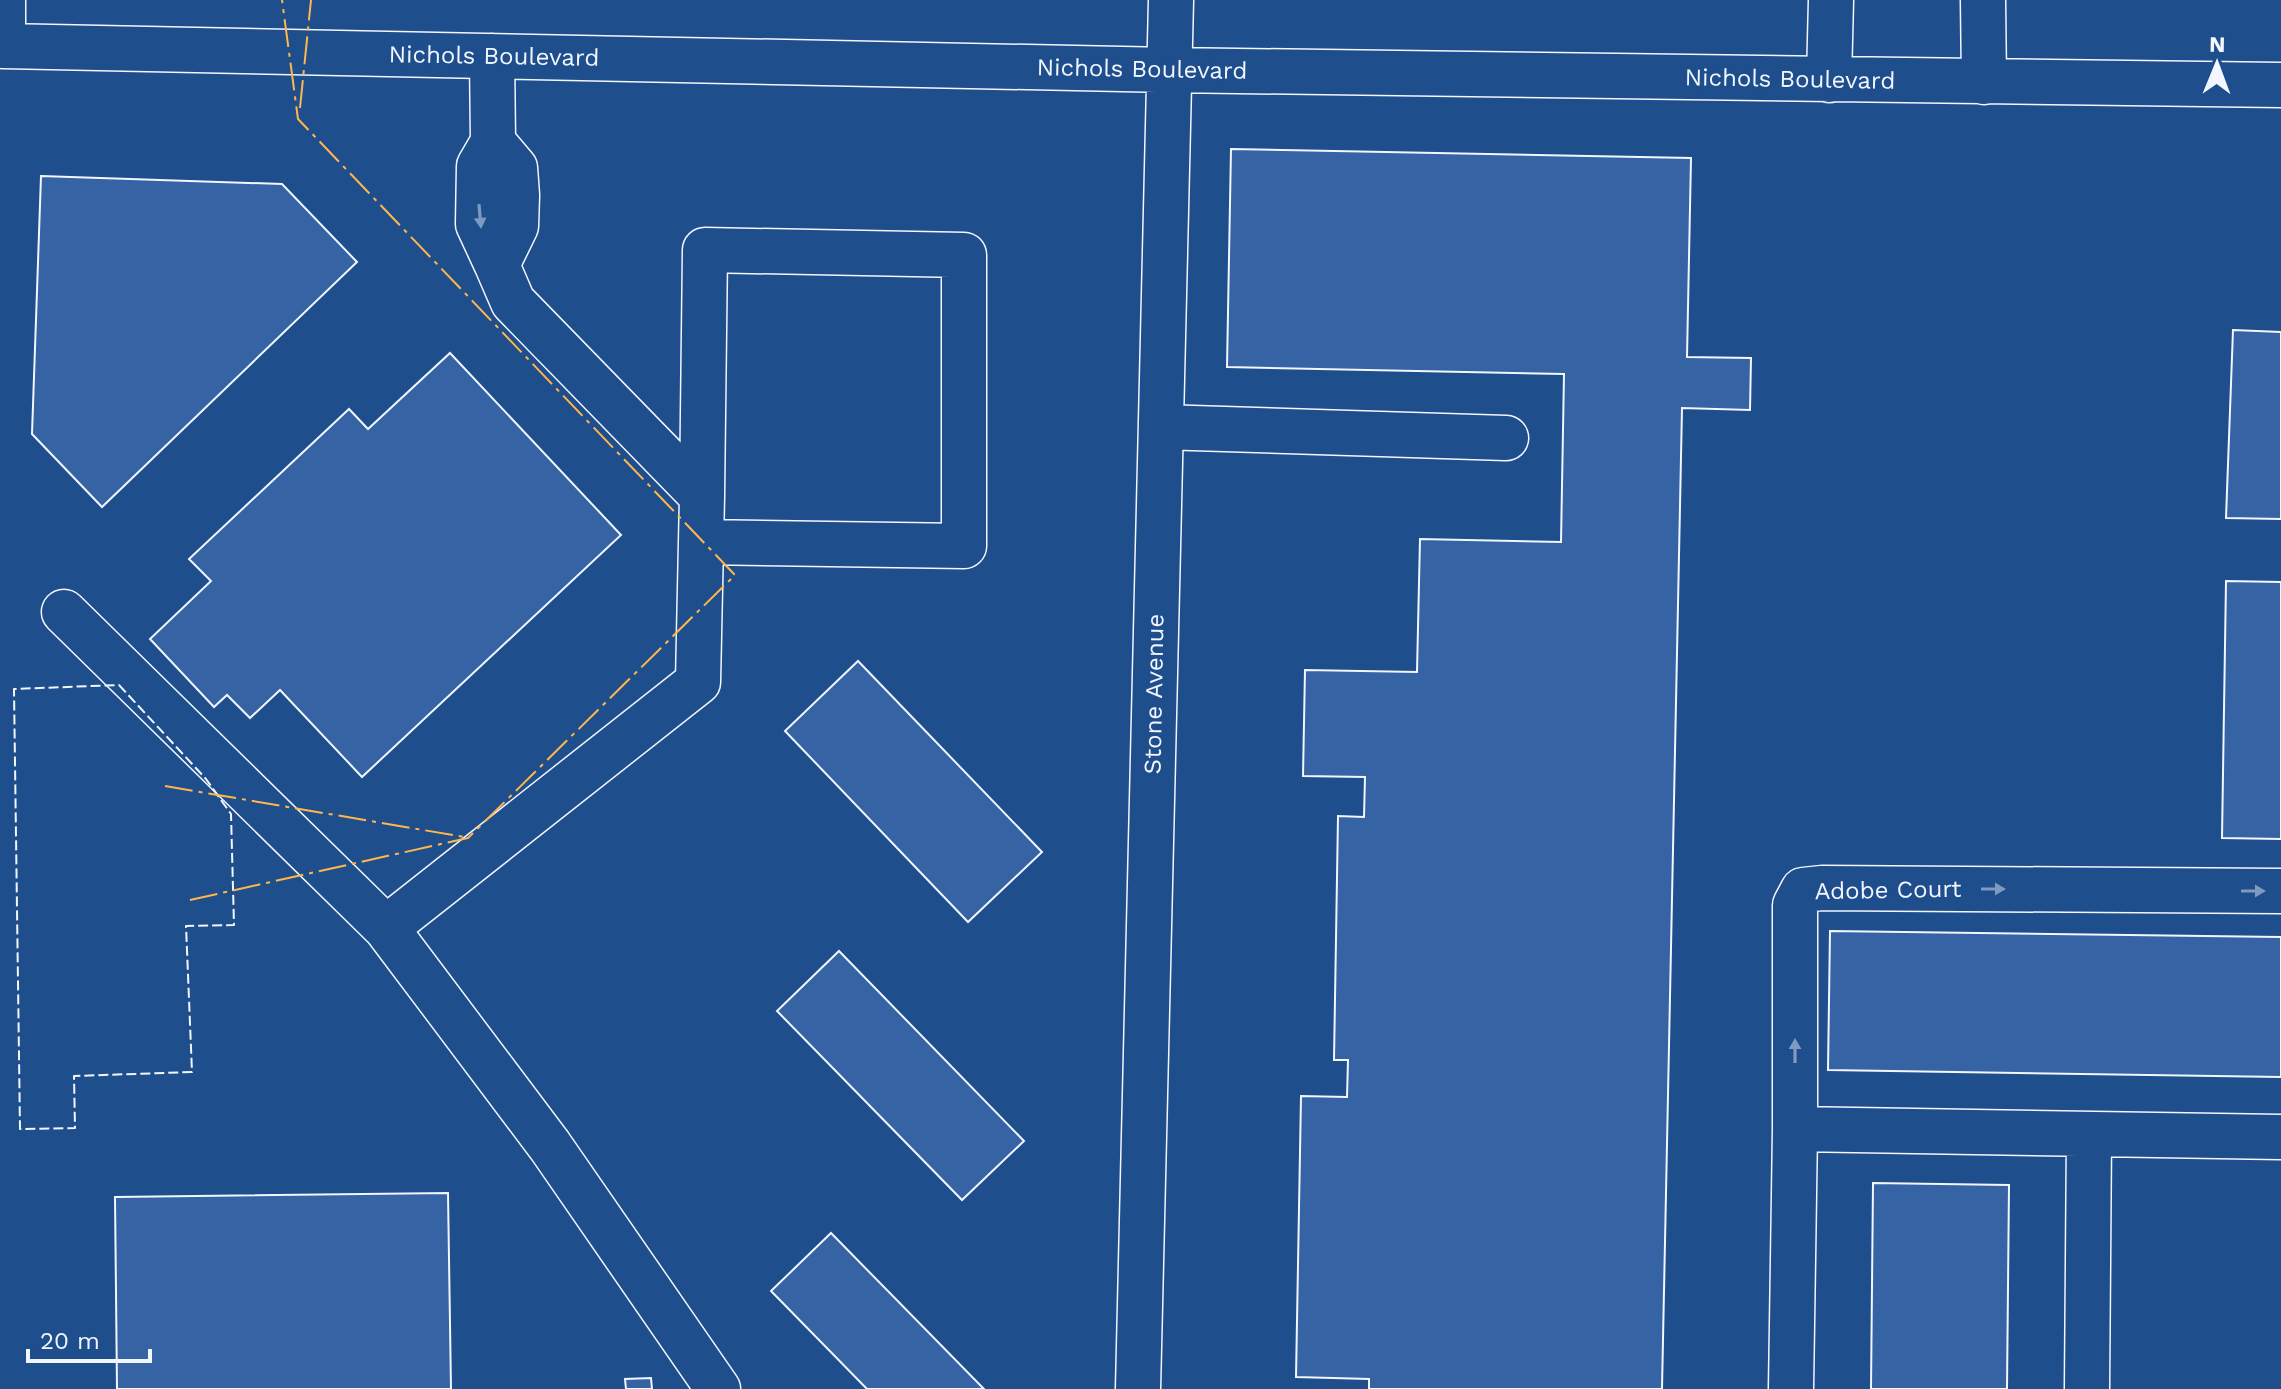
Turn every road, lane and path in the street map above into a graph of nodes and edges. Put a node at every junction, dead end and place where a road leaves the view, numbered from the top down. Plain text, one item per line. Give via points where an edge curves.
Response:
1 (3, 0) edge
2 (1171, 0) edge
3 (1831, 0) edge
4 (1983, 0) edge
5 (492, 56) junction
6 (1169, 70) junction
7 (1829, 80) junction
8 (1984, 82) junction
9 (2281, 85) edge
10 (1161, 427) junction
11 (1506, 438) dead end
12 (702, 496) junction
13 (701, 542) junction
14 (64, 612) dead end
15 (2281, 891) edge
16 (386, 928) junction
17 (1795, 1129) junction
18 (2089, 1134) junction
19 (2281, 1137) edge
20 (718, 1389) edge
21 (1138, 1389) edge
22 (1791, 1389) edge
23 (2087, 1389) edge

1 - 5 street, Nichols Boulevard via 3,46
2 - 6 street, Stone Avenue
3 - 7 street
4 - 8 street
5 - 6 street, Nichols Boulevard
5 - 12 street via 493,142 479,166 478,224 513,302
6 - 7 street, Nichols Boulevard
6 - 10 street, Stone Avenue
7 - 8 street, Nichols Boulevard
8 - 9 street, Nichols Boulevard
10 - 11 street
10 - 21 street, Stone Avenue
12 - 13 street
12 - 13 street via 705,250 964,255 964,546
13 - 16 street via 698,682
14 - 16 street
17 -> 15 street, Adobe Court via 1795,905 1803,890
16 - 20 street via 550,1146
17 - 18 street
17 - 22 street, Adobe Court
18 - 19 street
18 - 23 street

